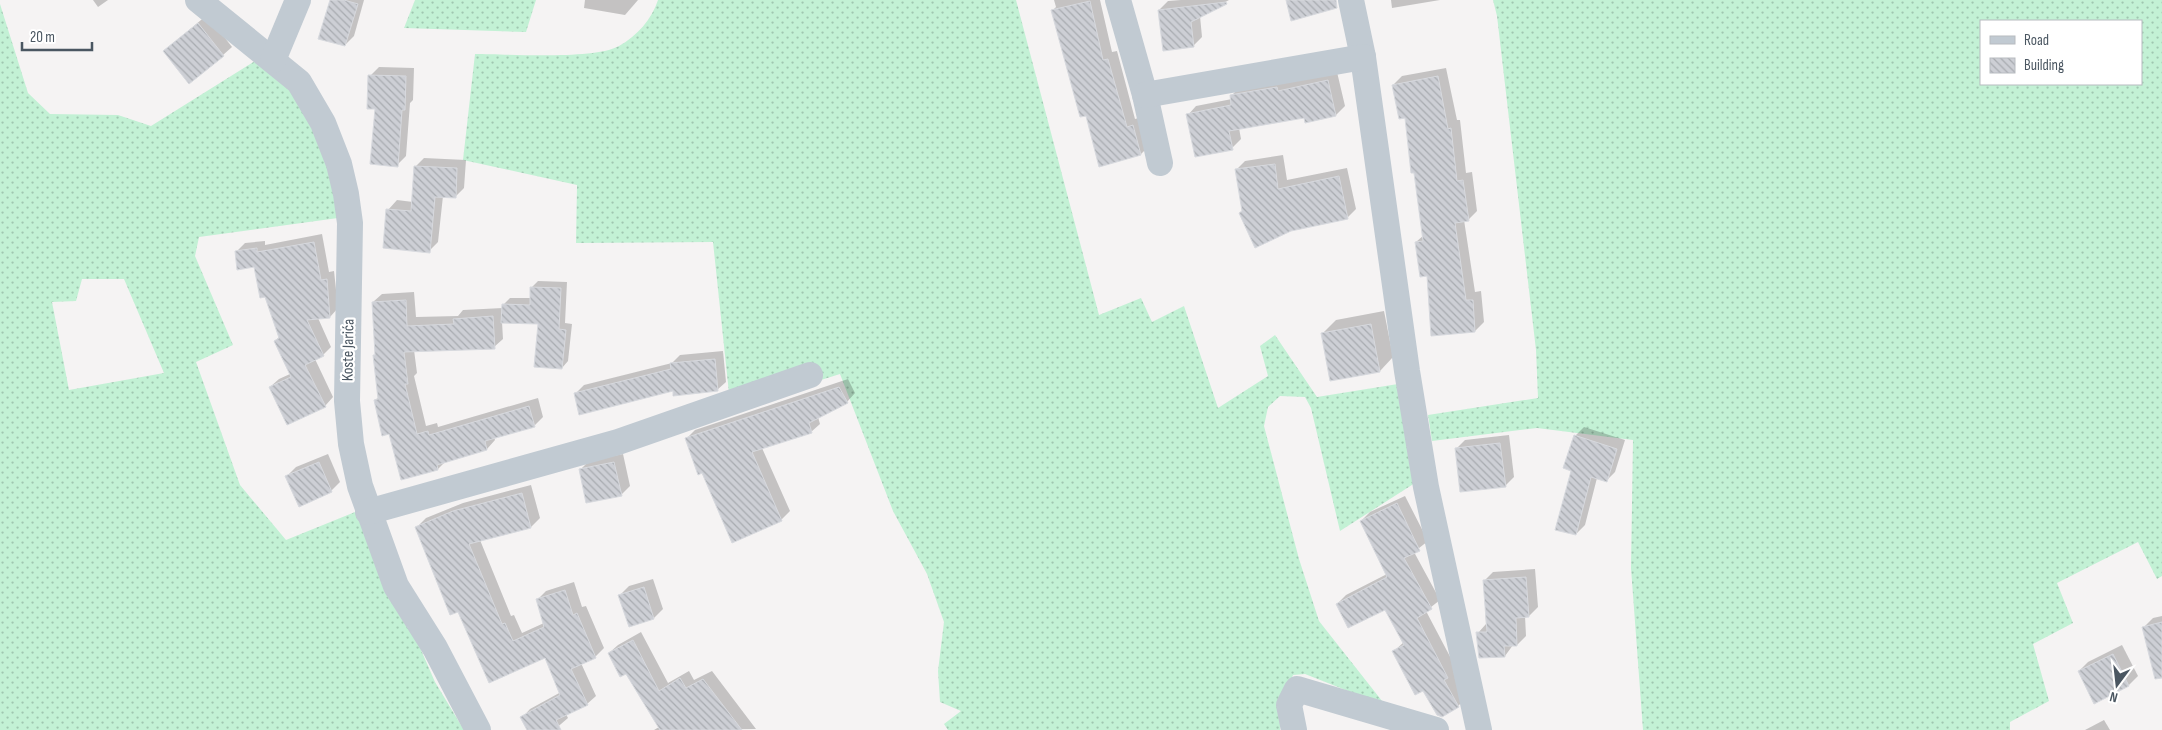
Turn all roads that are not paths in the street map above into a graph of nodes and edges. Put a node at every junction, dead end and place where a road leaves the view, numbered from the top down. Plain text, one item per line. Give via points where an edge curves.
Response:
1 (198, 0) edge
2 (298, 0) edge
3 (1118, 0) edge
4 (1351, 0) edge
5 (1363, 57) junction
6 (273, 60) junction
7 (1145, 95) junction
8 (1160, 163) dead end
9 (810, 375) dead end
10 (368, 512) junction
11 (478, 730) edge
12 (1294, 730) edge
13 (1436, 730) edge
14 (1479, 730) edge

1 - 6 street, Koste Jarića
2 - 6 street
3 - 7 street
4 - 5 street
5 - 7 street
5 - 14 street via 1426,487
6 - 10 street, Koste Jarića via 299,82 323,123 339,164 346,194 350,223 347,401 351,444
7 - 8 street
9 - 10 street via 618,442
10 - 11 street, Koste Jarića via 396,586
12 - 13 street via 1289,705 1297,689

